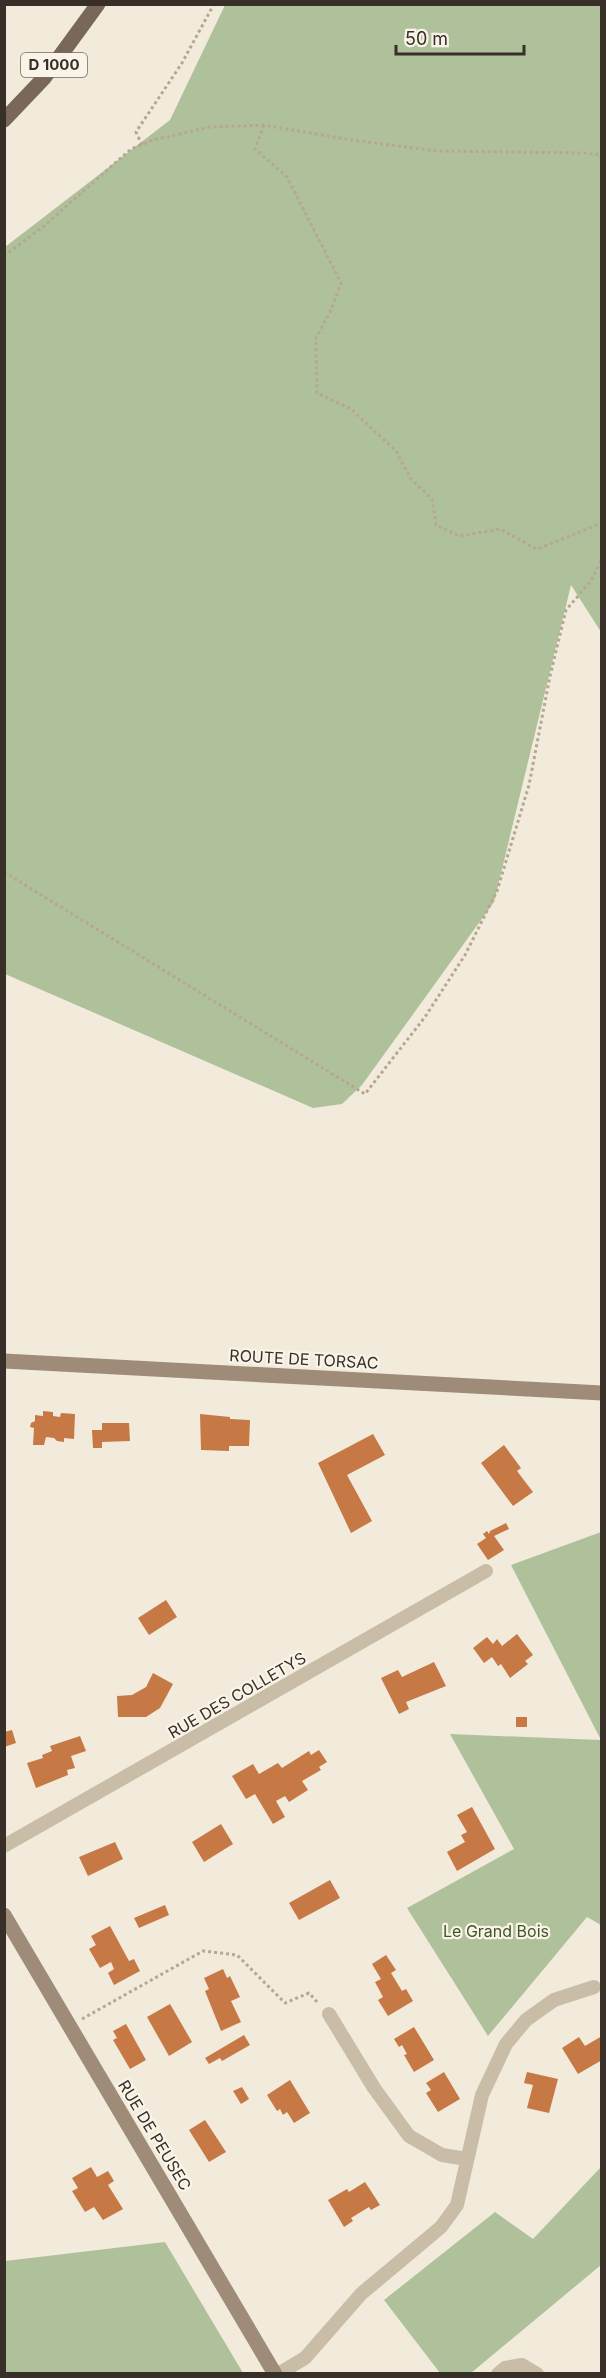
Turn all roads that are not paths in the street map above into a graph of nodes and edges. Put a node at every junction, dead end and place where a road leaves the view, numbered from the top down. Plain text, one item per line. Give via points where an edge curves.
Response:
1 (98, 4) edge
2 (4, 120) edge
3 (4, 1361) edge
4 (602, 1393) edge
5 (486, 1571) dead end
6 (4, 1846) edge
7 (4, 1915) edge
8 (594, 1987) dead end
9 (329, 2014) road end
10 (466, 2159) junction
11 (277, 2373) edge
12 (498, 2373) edge
13 (537, 2373) edge

1 - 2 main road, D 1000 via 44,78
3 - 4 street, ROUTE DE TORSAC
5 - 6 street, RUE DES COLLETYS
7 - 11 street, RUE DE PEUSEC
8 - 10 street via 554,2000 526,2020 506,2044 482,2095
9 - 10 street via 409,2136 442,2155
10 - 11 street via 457,2205 441,2228 361,2294 305,2358
12 - 13 street via 522,2365

